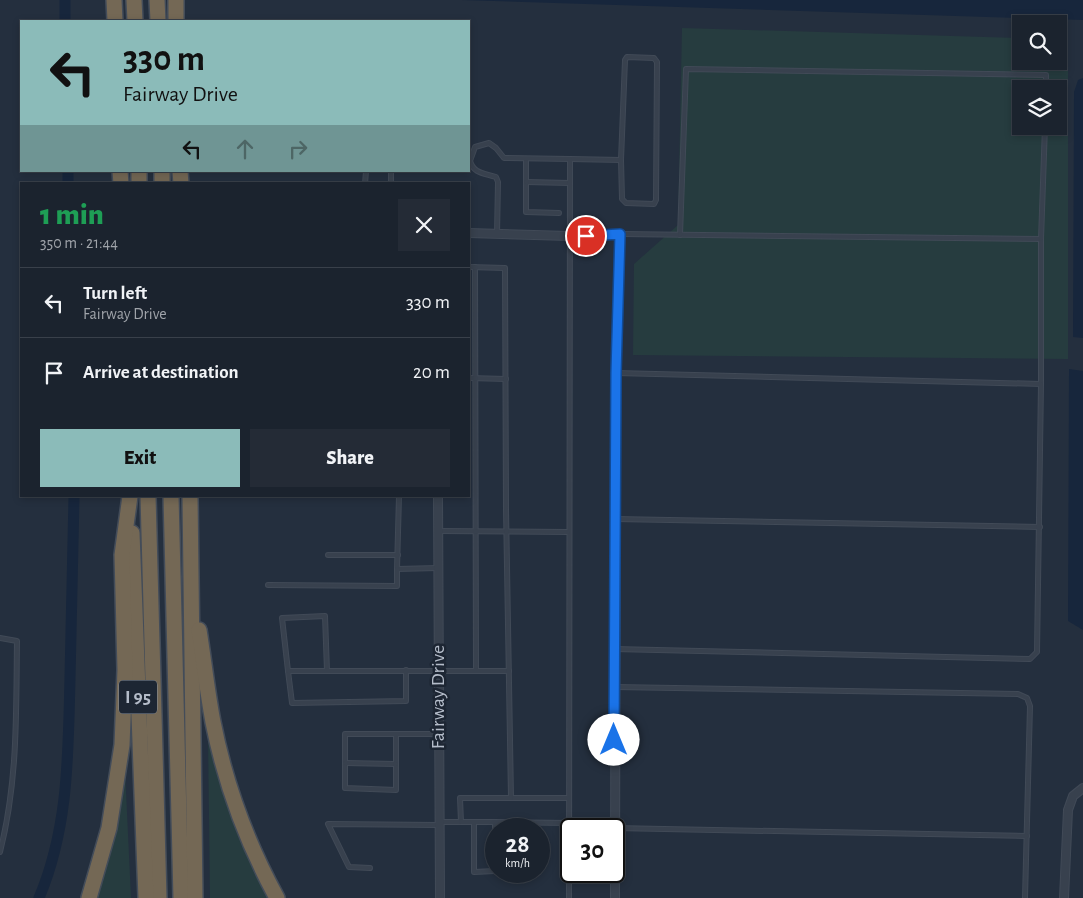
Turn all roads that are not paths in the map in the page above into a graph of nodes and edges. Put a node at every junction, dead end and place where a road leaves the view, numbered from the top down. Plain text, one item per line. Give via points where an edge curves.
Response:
1 (114, 1) edge
2 (134, 1) edge
3 (157, 1) edge
4 (176, 1) edge
5 (115, 20) edge
6 (135, 20) edge
7 (158, 20) edge
8 (176, 20) edge
9 (1046, 80) edge
10 (1045, 135) edge
11 (526, 159) junction
12 (570, 159) junction
13 (621, 160) junction
14 (526, 182) junction
15 (570, 183) junction
16 (559, 213) dead end
17 (470, 233) edge
18 (497, 234) junction
19 (620, 234) junction
20 (680, 235) junction
21 (570, 236) junction
22 (1041, 239) junction
23 (470, 267) edge
24 (475, 267) junction
25 (616, 373) junction
26 (470, 378) edge
27 (475, 378) junction
28 (506, 379) junction
29 (1041, 384) junction
30 (131, 497) edge
31 (131, 497) edge
32 (148, 497) edge
33 (171, 497) edge
34 (190, 497) edge
35 (399, 497) edge
36 (438, 497) edge
37 (615, 519) junction
38 (1040, 527) junction
39 (438, 531) junction
40 (475, 531) junction
41 (506, 531) junction
42 (568, 532) junction
43 (328, 555) dead end
44 (398, 555) junction
45 (438, 568) junction
46 (397, 569) junction
47 (192, 583) junction
48 (268, 585) dead end
49 (0, 638) edge
50 (614, 649) junction
51 (406, 670) junction
52 (438, 670) junction
53 (288, 671) junction
54 (327, 671) junction
55 (476, 671) junction
56 (509, 671) junction
57 (614, 687) junction
58 (396, 734) junction
59 (438, 734) junction
60 (345, 763) junction
61 (396, 764) junction
62 (1081, 788) edge
63 (511, 798) junction
64 (568, 798) junction
65 (569, 818) edge
66 (614, 818) edge
67 (460, 822) junction
68 (474, 822) junction
69 (485, 822) edge
70 (438, 824) junction
71 (625, 828) edge
72 (1027, 836) junction
73 (1, 845) edge
74 (0, 852) edge
75 (370, 868) dead end
76 (485, 871) edge
77 (569, 883) edge
78 (614, 883) edge
79 (89, 898) edge
80 (146, 898) edge
81 (160, 898) edge
82 (181, 898) edge
83 (195, 898) edge
84 (277, 898) edge
85 (440, 898) edge
86 (569, 898) edge
87 (614, 898) edge
88 (1026, 898) edge
89 (1064, 898) edge

1 - 5 highway
2 - 6 highway
3 - 7 highway
4 - 8 highway
9 - 20 lane via 1046,75 686,68
10 - 22 lane
11 - 12 lane
11 - 14 lane
11 - 18 lane via 504,158 489,143 476,147 472,152 472,168 496,177 498,182
12 - 13 lane
12 - 15 lane
13 - 13 lane via 622,199 626,203 654,204 657,62 654,58 627,57 625,60
14 - 15 lane
14 - 16 lane via 526,212
15 - 21 lane
17 - 18 street
18 - 21 street
19 - 20 lane
19 - 21 street
19 - 25 street
20 - 22 lane
21 - 42 lane
22 - 29 lane
23 - 24 lane
24 - 27 lane
24 - 28 lane via 505,268
25 - 29 lane
25 - 37 street
26 - 27 lane
27 - 28 lane
27 - 40 lane
28 - 41 lane
29 - 38 lane
30 - 79 highway via 122,555 123,737 109,828
31 - 80 highway, I 95
32 - 81 highway
33 - 82 highway
34 - 47 highway
35 - 44 lane
36 - 39 street, Fairway Drive
37 - 38 lane
37 - 50 street
38 - 50 lane via 1037,652 1030,659
39 - 40 lane
39 - 45 street, Fairway Drive
40 - 41 lane
40 - 55 lane
41 - 42 lane
41 - 56 lane
42 - 64 lane
43 - 44 lane
44 - 46 lane
45 - 46 lane
45 - 52 street, Fairway Drive
46 - 48 lane via 397,586
47 - 83 highway
47 - 84 highway via 209,700 225,772 250,842
49 - 73 lane via 17,641 16,749 11,808
50 - 57 street
51 - 52 lane
51 - 53 lane via 406,701 292,703
51 - 54 lane
52 - 55 lane
52 - 59 street, Fairway Drive
53 - 54 lane
53 - 54 lane via 282,618 325,616
55 - 56 lane
56 - 63 lane
57 - 66 street
57 - 72 lane via 1018,694 1026,698 1030,706
58 - 59 lane
58 - 60 lane via 345,734
58 - 61 lane
59 - 70 street, Fairway Drive
60 - 61 lane
60 - 61 lane via 345,788 396,790
62 - 89 street via 1072,796 1068,810
63 - 64 lane
63 - 67 lane via 460,798
64 - 65 lane
67 - 68 lane
67 - 70 lane
68 - 69 lane
68 - 76 lane via 474,872
70 - 75 lane via 328,824 349,868
70 - 85 street, Fairway Drive
71 - 72 lane
72 - 88 lane
73 - 74 lane
77 - 86 lane
78 - 87 street

